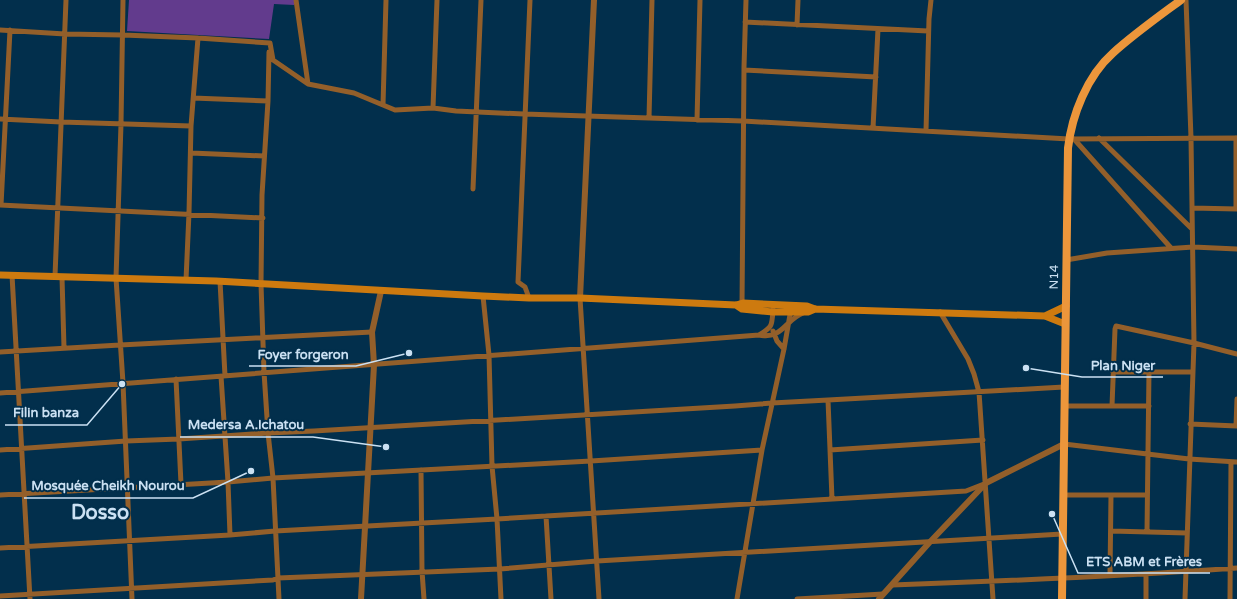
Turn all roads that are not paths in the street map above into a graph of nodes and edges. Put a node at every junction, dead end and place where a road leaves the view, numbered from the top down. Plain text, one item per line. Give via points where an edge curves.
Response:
1 (66, 0) edge
2 (123, 0) edge
3 (296, 0) edge
4 (386, 0) edge
5 (437, 0) edge
6 (481, 0) edge
7 (530, 0) edge
8 (594, 0) edge
9 (652, 0) edge
10 (700, 0) edge
11 (746, 0) edge
12 (798, 0) edge
13 (931, 0) edge
14 (1181, 0) edge
15 (1186, 0) edge
16 (745, 22) junction
17 (797, 25) junction
18 (878, 28) junction
19 (0, 30) edge
20 (10, 30) junction
21 (928, 31) junction
22 (65, 34) junction
23 (123, 35) junction
24 (198, 38) junction
25 (270, 43) junction
26 (744, 70) junction
27 (876, 77) junction
28 (308, 84) junction
29 (193, 98) junction
30 (268, 101) junction
31 (383, 105) junction
32 (433, 108) junction
33 (476, 112) junction
34 (524, 114) junction
35 (588, 117) junction
36 (649, 118) junction
37 (2, 119) edge
38 (697, 120) junction
39 (744, 121) junction
40 (61, 122) junction
41 (121, 124) junction
42 (191, 126) junction
43 (873, 128) junction
44 (926, 131) junction
45 (1099, 138) junction
46 (1191, 138) junction
47 (1236, 138) edge
48 (1071, 139) junction
49 (191, 153) junction
50 (264, 156) junction
51 (1236, 172) edge
52 (473, 189) dead end
53 (0, 205) edge
54 (57, 207) junction
55 (1192, 208) junction
56 (1236, 209) edge
57 (118, 211) junction
58 (190, 213) junction
59 (263, 218) junction
60 (1192, 229) junction
61 (1192, 247) junction
62 (1171, 248) junction
63 (1237, 249) edge
64 (1066, 260) junction
65 (0, 274) edge
66 (12, 275) junction
67 (58, 277) junction
68 (116, 278) junction
69 (186, 280) junction
70 (220, 281) junction
71 (261, 284) junction
72 (381, 291) junction
73 (483, 296) junction
74 (529, 298) junction
75 (580, 298) junction
76 (740, 306) junction
77 (1066, 306) junction
78 (773, 308) junction
79 (791, 308) junction
80 (815, 309) junction
81 (808, 312) junction
82 (940, 312) junction
83 (1046, 316) junction
84 (1065, 324) junction
85 (787, 325) junction
86 (772, 326) junction
87 (372, 332) junction
88 (759, 335) junction
89 (771, 335) junction
90 (263, 337) junction
91 (223, 340) junction
92 (1194, 343) junction
93 (120, 345) junction
94 (64, 348) junction
95 (583, 348) junction
96 (784, 349) junction
97 (16, 351) junction
98 (0, 352) edge
99 (1237, 354) edge
100 (489, 355) junction
101 (374, 365) junction
102 (1149, 371) junction
103 (264, 372) junction
104 (1113, 372) junction
105 (1192, 372) junction
106 (223, 376) junction
107 (176, 379) junction
108 (123, 384) junction
109 (1064, 387) junction
110 (18, 391) junction
111 (979, 392) junction
112 (0, 393) edge
113 (1237, 398) edge
114 (828, 400) junction
115 (772, 403) junction
116 (1064, 406) junction
117 (1112, 406) junction
118 (1149, 406) junction
119 (588, 415) junction
120 (491, 420) junction
121 (1190, 424) junction
122 (1236, 426) edge
123 (370, 428) junction
124 (268, 433) junction
125 (224, 436) junction
126 (178, 439) junction
127 (983, 440) junction
128 (126, 441) junction
129 (1064, 444) junction
130 (22, 448) junction
131 (0, 450) edge
132 (762, 450) junction
133 (830, 450) junction
134 (1148, 454) junction
135 (1189, 459) junction
136 (590, 461) junction
137 (1234, 462) edge
138 (492, 466) junction
139 (421, 470) junction
140 (368, 473) junction
141 (272, 478) junction
142 (228, 482) junction
143 (181, 484) junction
144 (986, 484) junction
145 (128, 488) junction
146 (24, 494) junction
147 (0, 495) edge
148 (1063, 495) junction
149 (1111, 495) junction
150 (1147, 495) junction
151 (832, 499) junction
152 (753, 504) junction
153 (594, 513) junction
154 (546, 516) junction
155 (497, 519) junction
156 (422, 523) junction
157 (366, 527) junction
158 (275, 531) junction
159 (1111, 531) junction
160 (1146, 532) junction
161 (1187, 533) junction
162 (1062, 534) junction
163 (230, 535) junction
164 (989, 539) junction
165 (129, 541) junction
166 (929, 543) junction
167 (27, 547) junction
168 (0, 548) edge
169 (745, 552) junction
170 (597, 561) junction
171 (549, 564) junction
172 (500, 568) junction
173 (1230, 568) junction
174 (1237, 568) edge
175 (422, 571) junction
176 (1186, 572) junction
177 (363, 574) junction
178 (1146, 574) junction
179 (1110, 575) junction
180 (278, 578) junction
181 (1062, 578) junction
182 (992, 582) junction
183 (892, 585) junction
184 (131, 589) junction
185 (0, 596) edge
186 (30, 597) edge
187 (881, 597) edge
188 (132, 599) edge
189 (279, 599) edge
190 (361, 599) edge
191 (424, 599) edge
192 (501, 599) edge
193 (551, 599) edge
194 (599, 599) edge
195 (737, 599) edge
196 (797, 599) edge
197 (993, 599) edge
198 (1062, 599) edge
199 (1146, 599) edge
200 (1185, 599) edge
201 (1230, 599) edge

1 - 22 street
2 - 23 street
3 - 28 street
4 - 31 street
5 - 32 street
6 - 33 street
7 - 34 street
8 - 35 street
9 - 36 street
10 - 38 street
11 - 16 street
12 - 17 street
13 - 21 street
14 - 48 main road, N14 via 1112,54 1095,74 1077,108
15 - 46 street
16 - 17 street
16 - 26 street
17 - 18 street
18 - 21 street
18 - 27 street
19 - 20 street
20 - 22 street
20 - 37 street
21 - 44 street
22 - 23 street
22 - 40 street
23 - 24 street
23 - 41 street
24 - 25 street
24 - 29 street
25 - 28 street via 273,60
25 - 30 street
26 - 27 street
26 - 39 street
27 - 43 street
28 - 31 street via 354,93
29 - 30 street
29 - 42 street
30 - 50 street
31 - 32 street via 395,110
32 - 33 street
33 - 34 street
33 - 52 street
34 - 35 street
34 - 74 street via 518,282 525,287
35 - 36 street
35 - 75 street
36 - 38 street
37 - 40 street
37 - 53 street
38 - 39 street
39 - 43 street
39 - 76 street
40 - 41 street
40 - 54 street
41 - 42 street
41 - 57 street
42 - 49 street
43 - 44 street
44 - 48 street
45 - 46 street
45 - 48 street
45 - 60 street
46 - 47 street
46 - 55 street
47 - 51 street
48 - 62 street
48 - 64 main road, N14 via 1068,148
49 - 50 street
49 - 58 street
50 - 59 street
51 - 56 street
53 - 54 street
54 - 57 street
54 - 67 street
55 - 56 street
55 - 60 street
57 - 58 street
57 - 68 street
58 - 59 street
58 - 69 street
59 - 71 street
60 - 61 street
61 - 62 street
61 - 63 street
61 - 92 street
62 - 64 street via 1107,253
64 - 77 main road, N14
65 - 66 main road
66 - 67 main road
66 - 97 street
67 - 68 main road
67 - 94 street
68 - 69 main road
68 - 93 street
69 - 70 main road
70 - 71 main road
70 - 91 street
71 - 72 main road
71 - 90 street
72 - 73 main road
72 - 87 street
73 - 74 main road
73 - 100 street
74 - 75 main road
75 - 76 main road
75 - 95 street
76 - 78 main road
77 - 83 main road
77 - 84 main road, N14
78 - 79 main road
78 - 86 street
79 - 80 main road via 807,306
79 - 81 main road
79 - 85 street
80 - 81 main road
80 - 82 main road
81 - 85 street via 795,317
82 - 83 main road
82 - 111 street via 968,359
83 - 84 main road
84 - 109 main road, N14
85 - 89 street
85 - 96 street
86 - 88 street
86 - 89 street
87 - 90 street
87 - 101 street
88 - 89 street
88 - 95 street
89 - 96 street
90 - 91 street
90 - 103 street
91 - 93 street
91 - 106 street
92 - 99 street
92 - 104 street via 1116,326
92 - 105 street
93 - 94 street
93 - 108 street
94 - 97 street
95 - 100 street
95 - 119 street
96 - 115 street
97 - 98 street
97 - 110 street
100 - 101 street
100 - 120 street
101 - 103 street
101 - 123 street
102 - 104 street
102 - 105 street
102 - 118 street
103 - 106 street
103 - 124 street
104 - 117 street
105 - 121 street
106 - 107 street
106 - 125 street
107 - 108 street
107 - 126 street
108 - 110 street
108 - 128 street
109 - 111 street
109 - 116 main road, N14
110 - 112 street
110 - 130 street
111 - 114 street
111 - 127 street
113 - 122 street
114 - 115 street
114 - 133 street
115 - 119 street
115 - 132 street
116 - 117 street
116 - 129 main road, N14
117 - 118 street
118 - 134 street
119 - 120 street
119 - 136 street
120 - 123 street
120 - 138 street
121 - 122 street
121 - 135 street
123 - 124 street
123 - 140 street
124 - 125 street
124 - 141 street
125 - 126 street
125 - 142 street
126 - 128 street
126 - 143 street
127 - 133 street
127 - 144 street
128 - 130 street
128 - 145 street
129 - 134 street
129 - 144 street
129 - 148 main road, N14
130 - 131 street
130 - 146 street
132 - 136 street
132 - 152 street
133 - 151 street
134 - 135 street
134 - 150 street
135 - 137 street
135 - 161 street
136 - 138 street
136 - 153 street
137 - 173 street
138 - 139 street
138 - 155 street
139 - 140 street
139 - 156 street
140 - 141 street
140 - 157 street
141 - 142 street
141 - 158 street
142 - 143 street
142 - 163 street
143 - 145 street
144 - 151 street via 966,491
144 - 164 street
144 - 166 street
145 - 146 street
145 - 165 street
146 - 147 street
146 - 167 street
148 - 149 street
148 - 162 main road, N14
149 - 150 street
149 - 159 street
150 - 160 street
151 - 152 street
152 - 153 street
152 - 169 street
153 - 154 street
153 - 170 street
154 - 155 street
154 - 171 street
155 - 156 street
155 - 172 street
156 - 157 street
156 - 175 street
157 - 158 street
157 - 177 street
158 - 163 street
158 - 180 street
159 - 160 street
159 - 179 street
160 - 161 street
161 - 176 street
162 - 164 street
162 - 181 main road, N14
163 - 165 street
164 - 166 street
164 - 182 street
165 - 167 street
165 - 184 street
166 - 169 street
166 - 183 street
167 - 168 street
167 - 186 street
169 - 170 street
169 - 195 street
170 - 171 street
170 - 194 street
171 - 172 street
171 - 193 street
172 - 175 street
172 - 192 street
173 - 174 street
173 - 176 street
173 - 201 street
175 - 177 street
175 - 191 street
176 - 178 street
176 - 200 street
177 - 180 street
177 - 190 street
178 - 179 street
178 - 199 street
179 - 181 street
180 - 184 street
180 - 189 street
181 - 182 street
181 - 198 main road, N14
182 - 183 street
182 - 197 street
183 - 187 street
184 - 186 street
184 - 188 street
185 - 186 street
187 - 196 street

